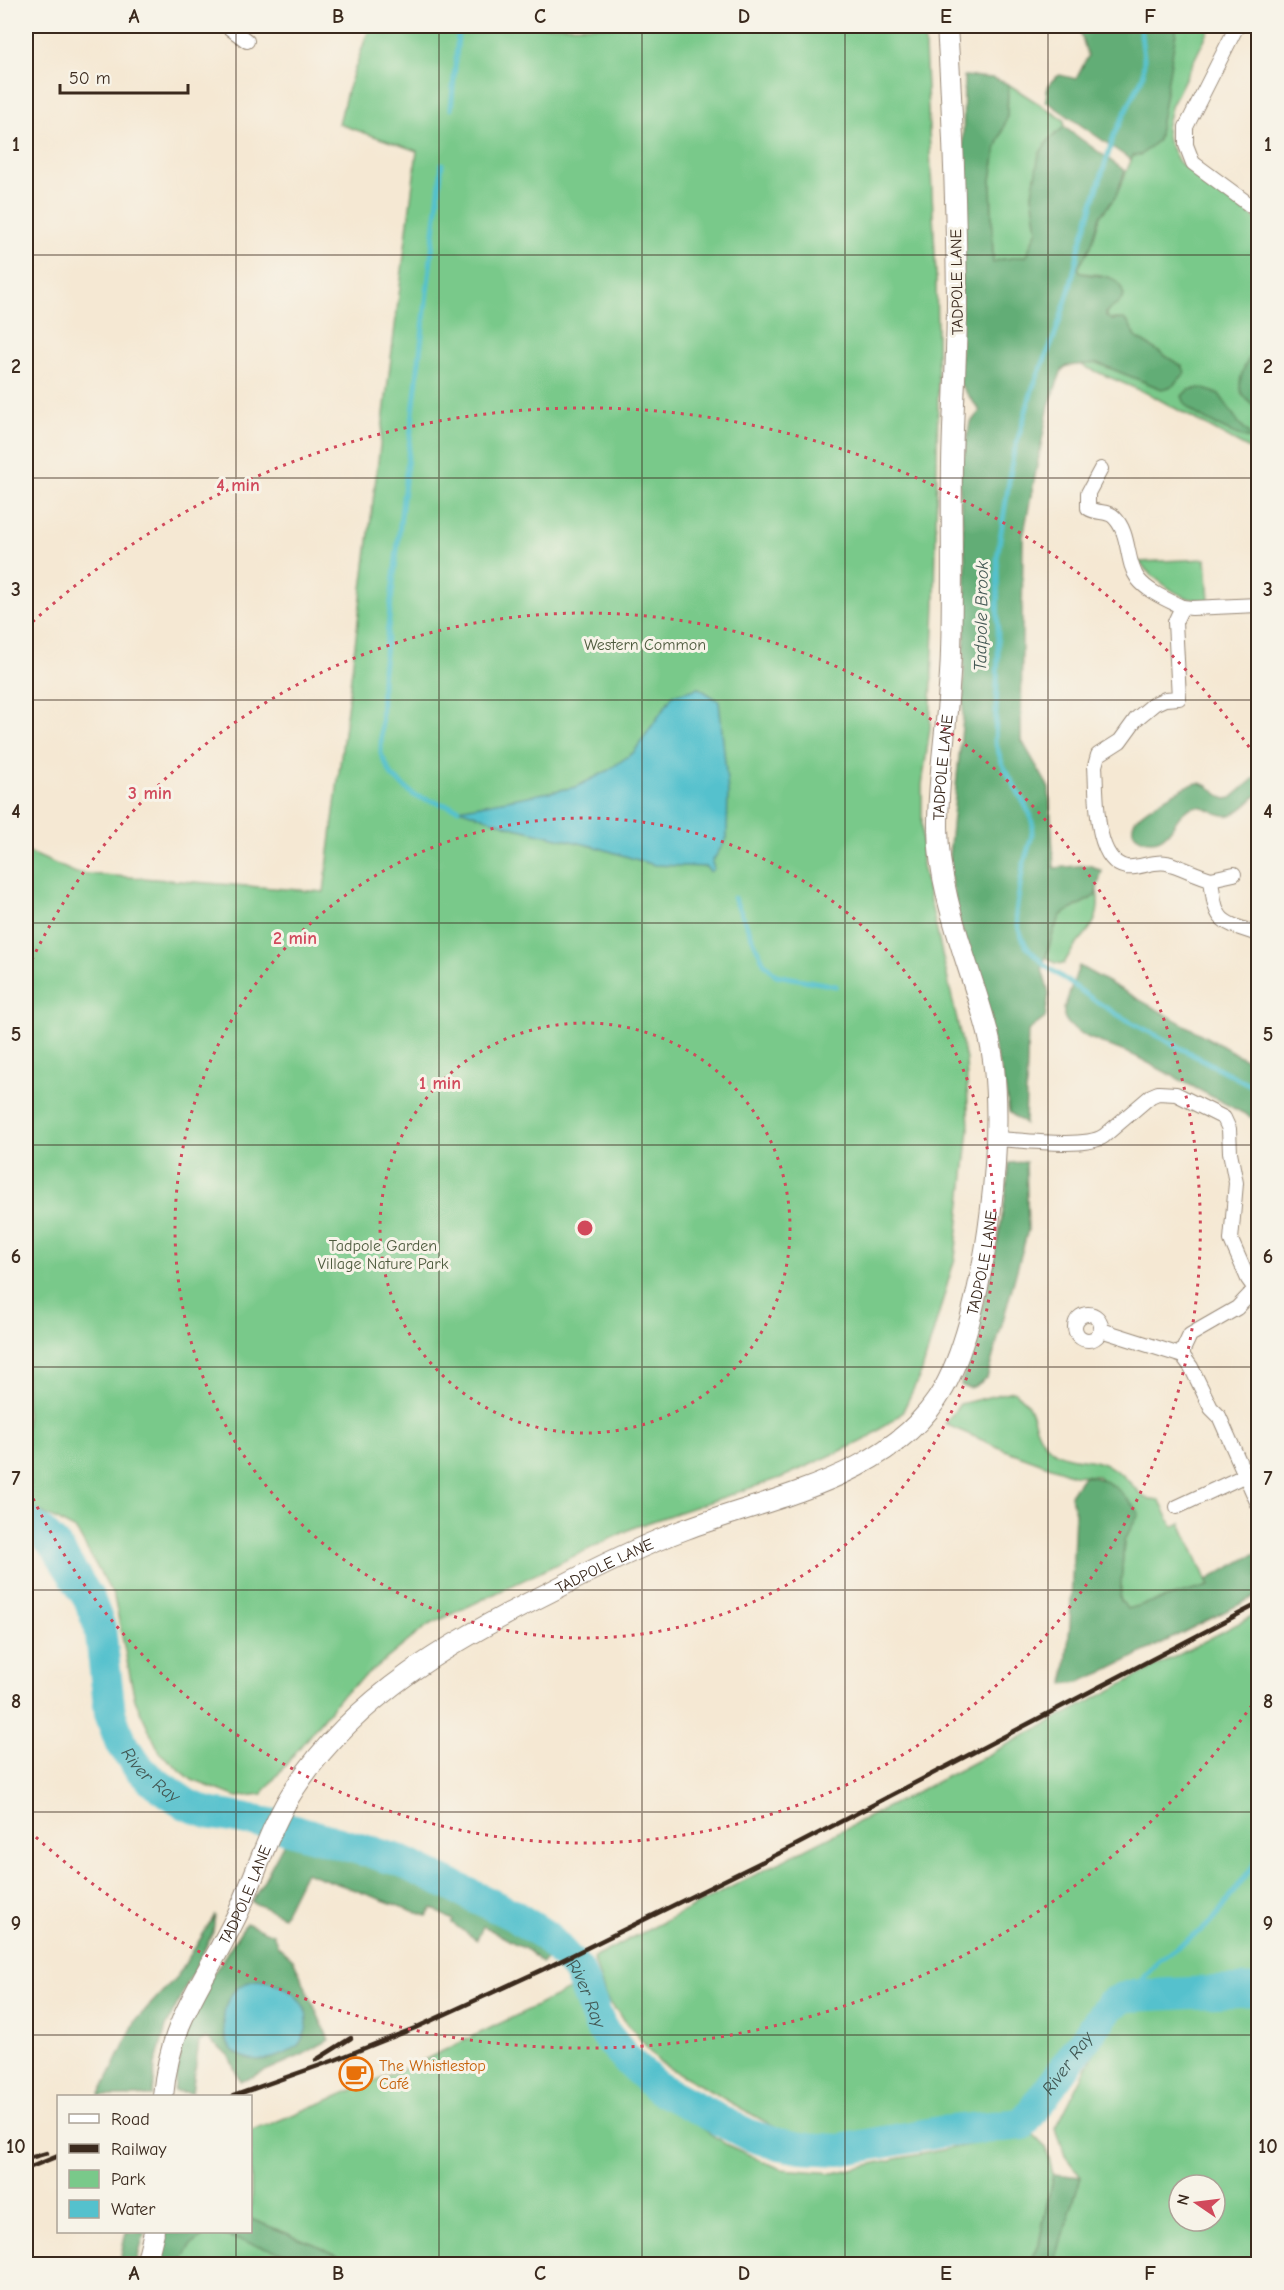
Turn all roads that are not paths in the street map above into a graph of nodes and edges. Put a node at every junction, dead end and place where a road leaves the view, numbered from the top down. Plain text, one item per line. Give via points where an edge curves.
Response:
1 (227, 26) edge
2 (947, 26) edge
3 (1237, 26) edge
4 (247, 41) dead end
5 (1258, 211) edge
6 (1101, 469) dead end
7 (1258, 605) edge
8 (1182, 607) junction
9 (1234, 874) dead end
10 (1211, 879) junction
11 (1258, 934) edge
12 (996, 1139) junction
13 (1257, 1291) edge
14 (1101, 1330) dead end
15 (1183, 1356) junction
16 (1245, 1475) junction
17 (1258, 1504) edge
18 (1177, 1507) dead end
19 (163, 2095) edge
20 (154, 2233) edge
21 (146, 2265) edge

1 - 4 street
2 - 12 street, TADPOLE LANE via 957,354 952,460 951,685 938,831 946,892 993,1056
3 - 5 street via 1189,119 1185,145 1193,163
6 - 8 street via 1088,493 1088,508 1108,513 1117,521 1134,572 1142,583
7 - 8 street
8 - 10 street via 1175,622 1179,698 1154,704 1136,719 1120,741 1098,754 1095,766 1100,833 1105,849 1121,866 1167,863
9 - 10 street
10 - 11 street via 1220,918
12 - 13 street via 1095,1141 1151,1096 1163,1092 1176,1094 1217,1114 1229,1129 1236,1183 1232,1240 1238,1260
12 - 19 street, TADPOLE LANE via 986,1242 964,1340 939,1395 915,1425 876,1456 847,1471 634,1551 467,1635 415,1668 368,1705 293,1790 232,1924 183,2014 170,2052
13 - 15 street via 1237,1308 1190,1335
14 - 15 street
15 - 16 street via 1219,1416
16 - 17 street
16 - 18 street
20 - 21 street

